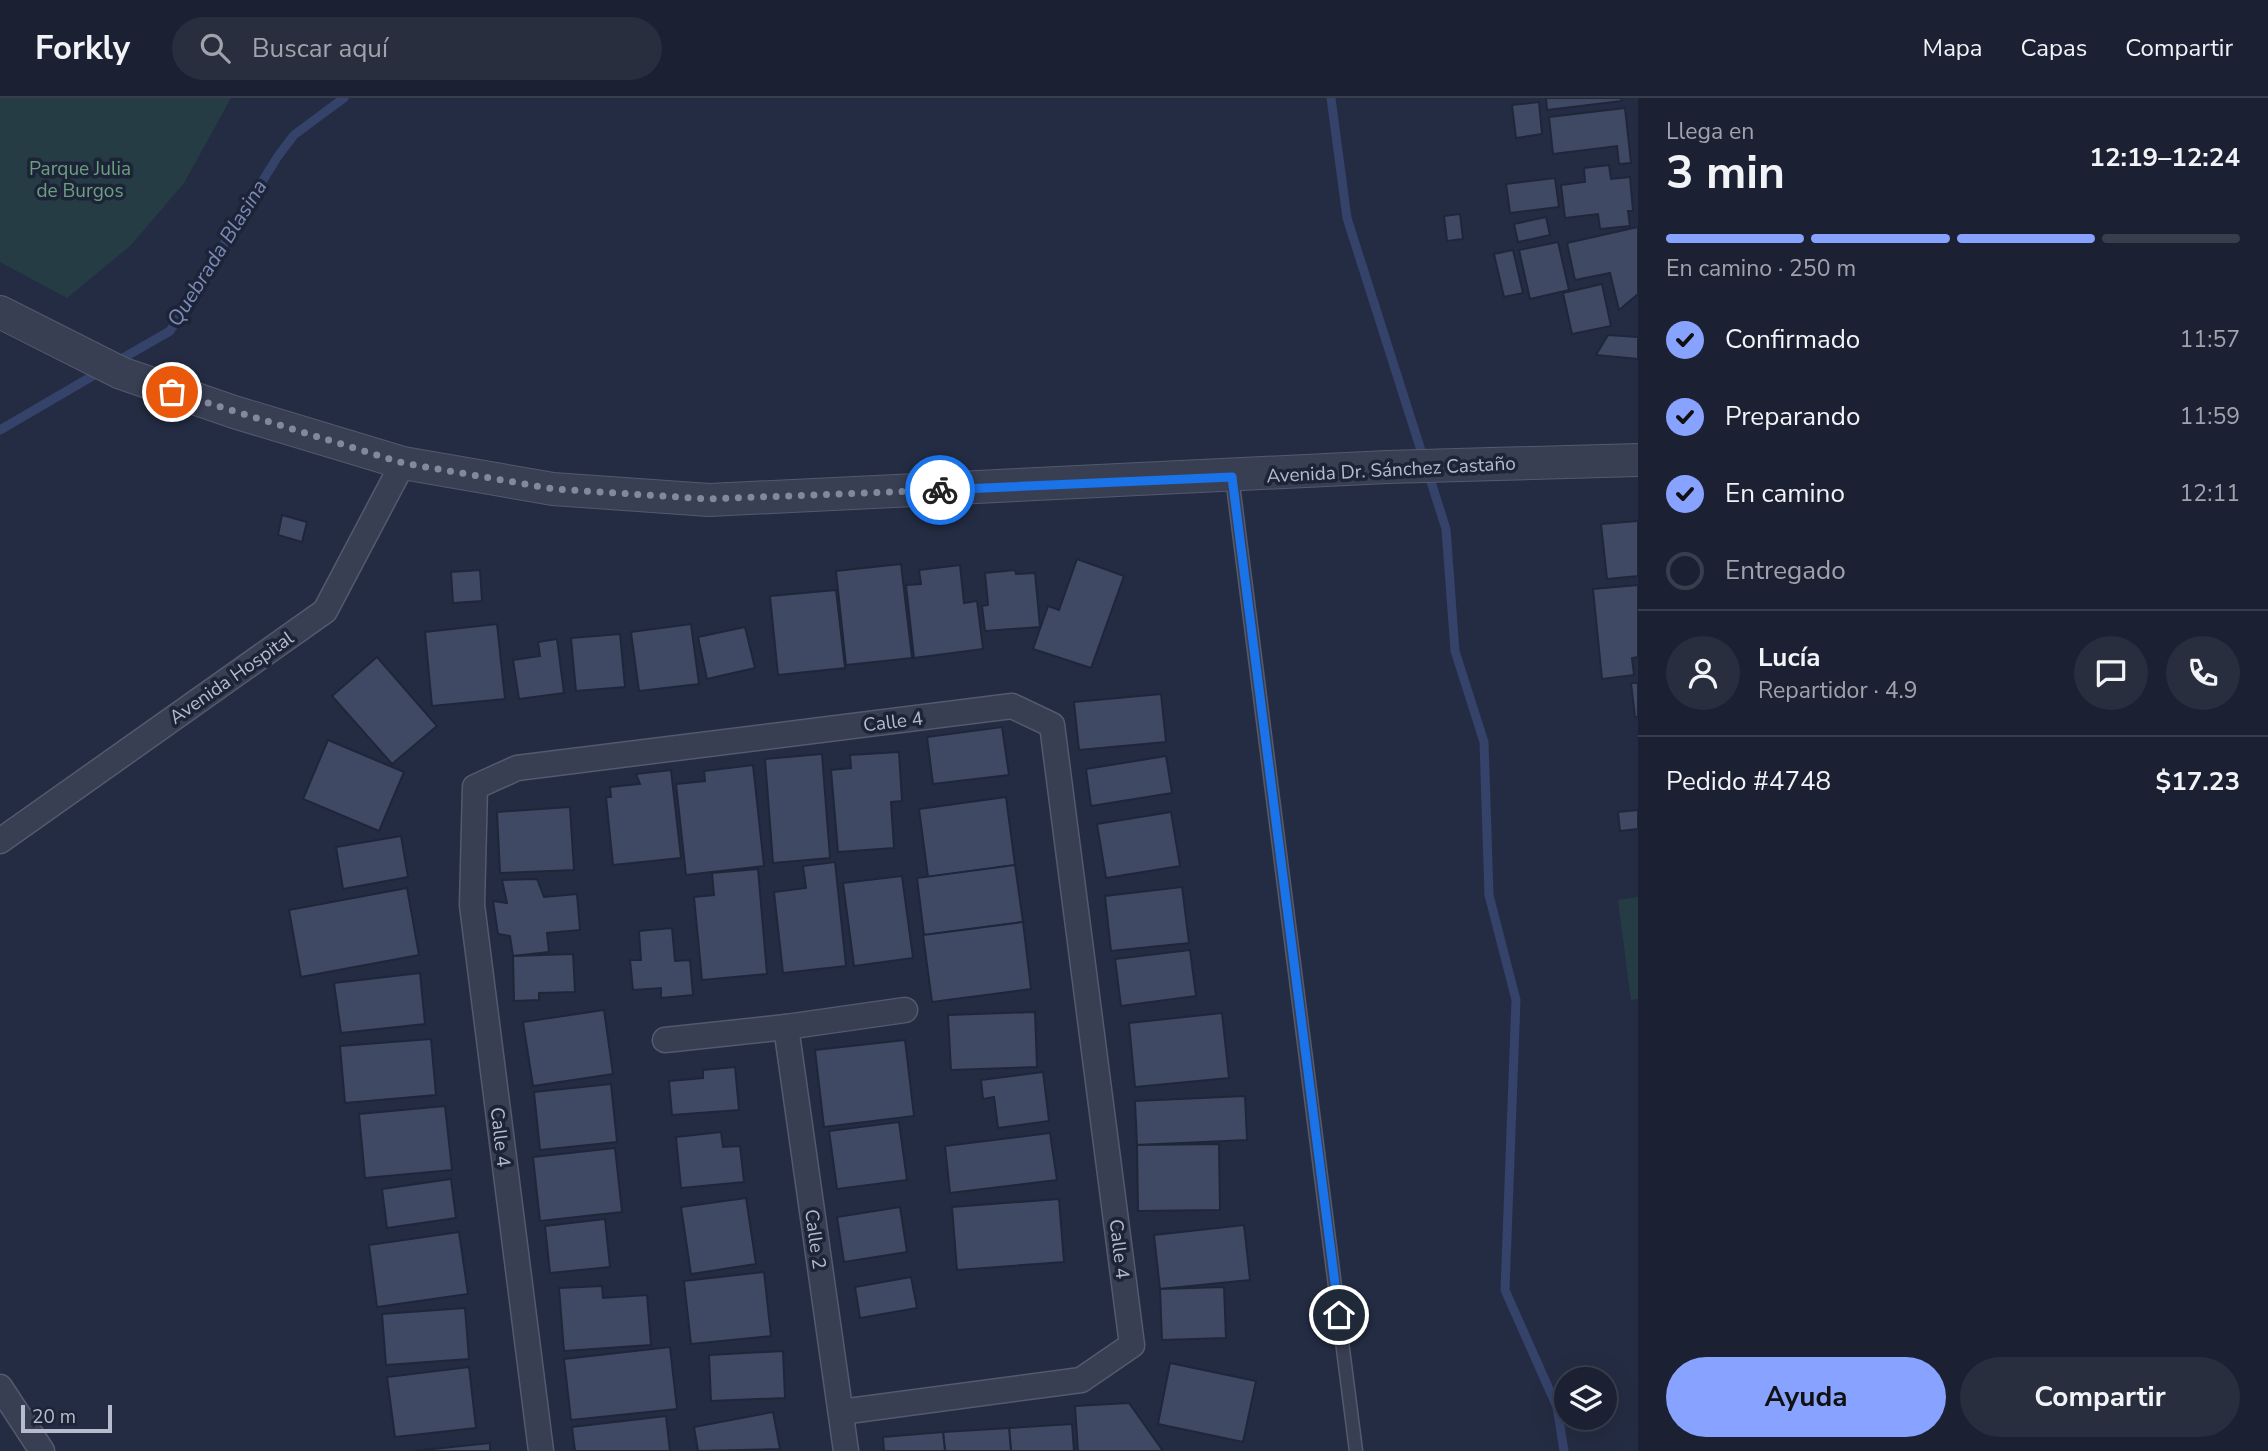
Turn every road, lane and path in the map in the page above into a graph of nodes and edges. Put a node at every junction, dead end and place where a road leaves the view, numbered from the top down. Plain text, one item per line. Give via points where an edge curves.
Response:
1 (0, 312) edge
2 (1638, 460) edge
3 (403, 463) junction
4 (1232, 477) junction
5 (0, 841) edge
6 (905, 1010) dead end
7 (786, 1027) junction
8 (666, 1040) dead end
9 (0, 1387) edge
10 (841, 1412) junction
11 (42, 1451) edge
12 (541, 1451) edge
13 (846, 1451) edge
14 (1356, 1451) edge

1 - 3 street, Avenida Dr. Sánchez Castaño via 121,373
2 - 4 street, Avenida Dr. Sánchez Castaño via 1387,467
3 - 4 street, Avenida Dr. Sánchez Castaño via 554,489 709,499
3 - 5 street, Avenida Hospital via 325,611
4 - 14 lane
6 - 7 street
7 - 8 street
7 - 10 street, Calle 2
9 - 11 street
10 - 12 street, Calle 4 via 1081,1380 1132,1345 1052,725 1012,706 517,768 475,787 472,905
10 - 13 street, Calle 2

